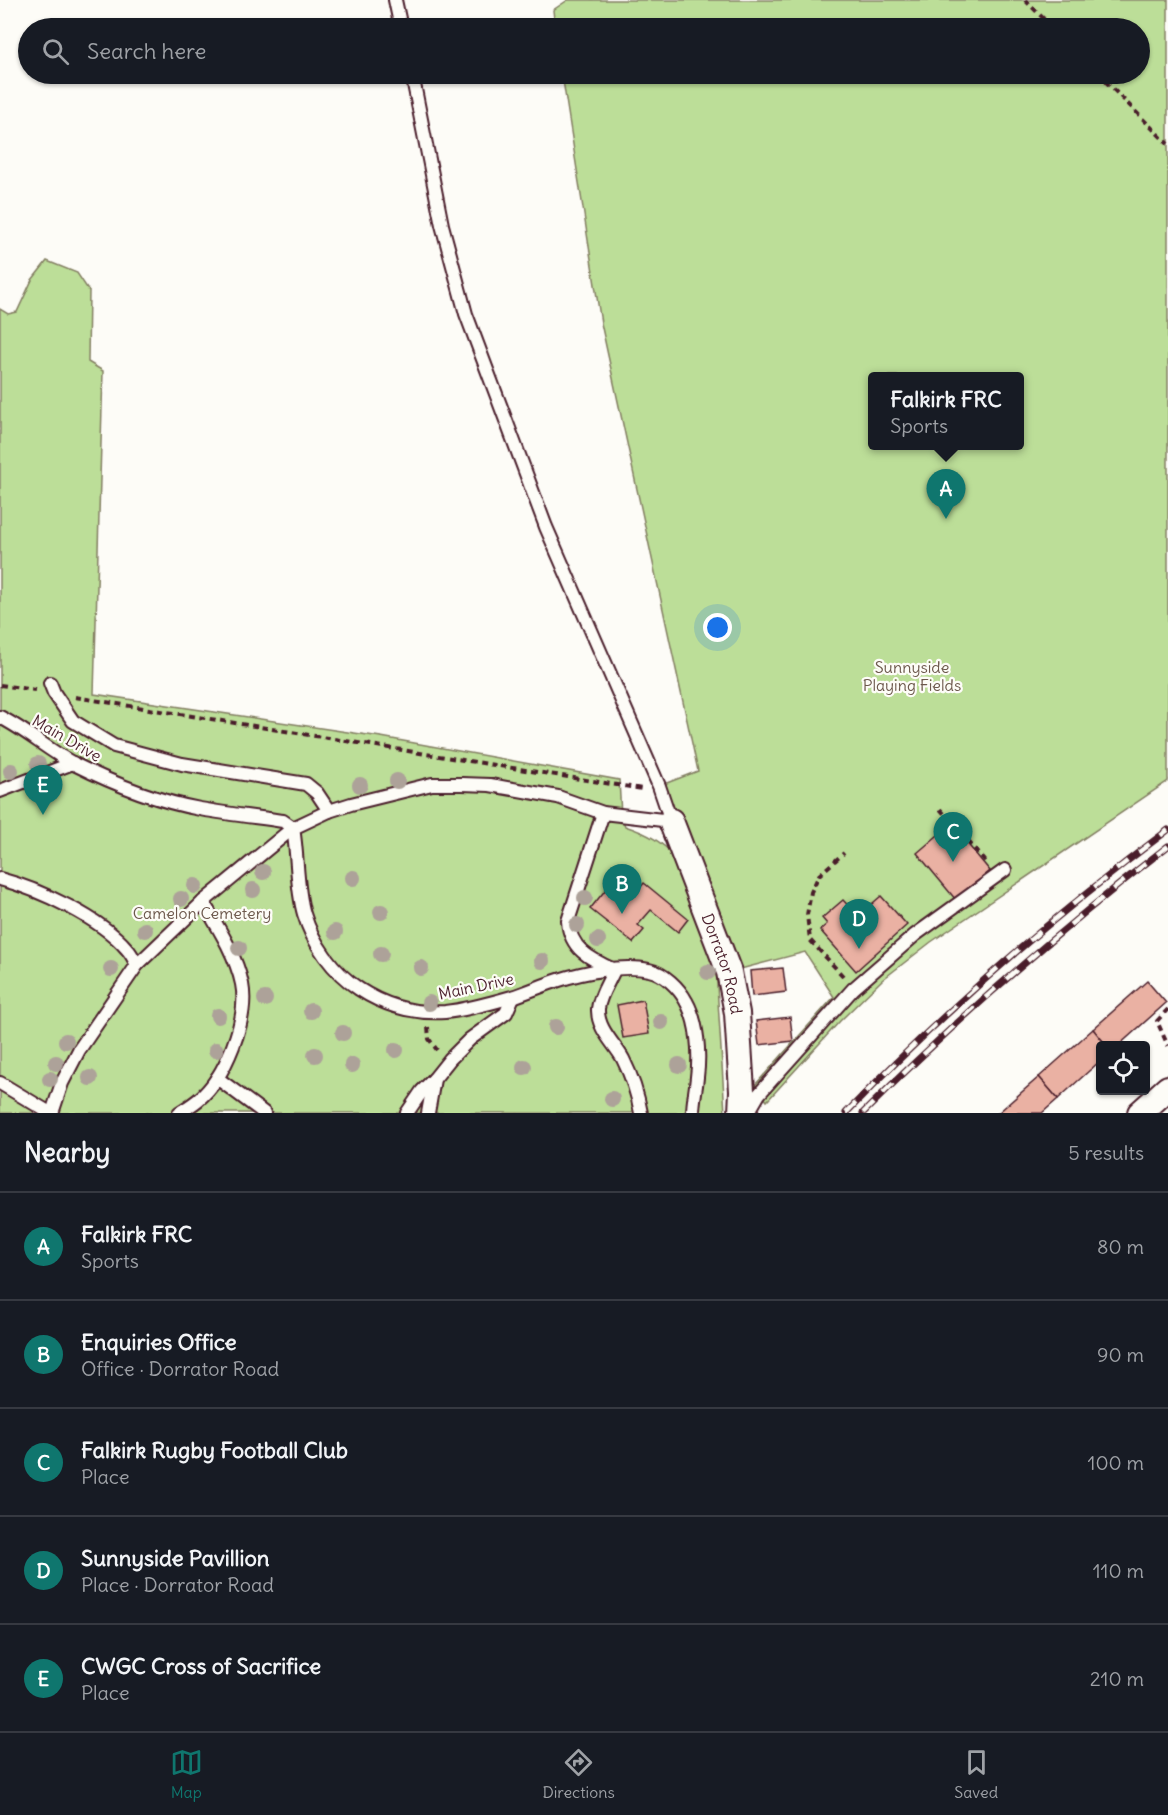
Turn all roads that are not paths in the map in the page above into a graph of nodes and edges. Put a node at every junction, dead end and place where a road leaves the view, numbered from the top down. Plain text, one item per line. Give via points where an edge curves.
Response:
1 (395, 0) edge
2 (399, 18) edge
3 (414, 84) edge
4 (52, 688) road end
5 (0, 717) edge
6 (73, 763) junction
7 (0, 791) edge
8 (329, 811) junction
9 (603, 813) junction
10 (671, 821) junction
11 (293, 828) junction
12 (1001, 873) road end
13 (0, 879) edge
14 (203, 902) junction
15 (137, 964) junction
16 (614, 970) junction
17 (513, 997) junction
18 (217, 1078) junction
19 (434, 1079) junction
20 (0, 1083) edge
21 (1168, 1088) edge
22 (51, 1113) edge
23 (179, 1113) edge
24 (264, 1113) edge
25 (407, 1113) edge
26 (428, 1113) edge
27 (641, 1113) edge
28 (693, 1113) edge
29 (741, 1113) edge
30 (748, 1113) edge
31 (1140, 1113) edge

1 - 2 lane
3 - 10 lane via 442,225 466,314 546,527
4 - 8 lane via 73,721 114,746 182,764 306,784
5 - 6 lane, Main Drive
6 - 7 lane
6 - 11 lane, Main Drive via 155,797 199,809 283,821
8 - 9 lane via 432,784 462,784 558,797
8 - 11 lane
9 - 10 lane
9 - 16 lane via 568,921 581,952
10 - 29 street, Dorrator Road via 729,972 738,1013
11 - 14 lane
11 - 17 lane, Main Drive via 304,914 324,955 346,980 374,998 404,1009 429,1012 448,1012
12 - 30 lane via 915,935 853,988 759,1094
13 - 15 lane via 73,909 111,934 128,949
14 - 15 lane
14 - 18 lane via 224,937 242,984 244,1005 231,1051
15 - 22 lane via 79,1050
16 - 17 lane, Main Drive via 560,980
16 - 27 lane via 598,1010 610,1041 623,1059
16 - 28 lane, Main Drive via 651,970 677,987 687,1002 696,1031 698,1056
17 - 19 lane via 506,1013 470,1039
18 - 23 lane via 199,1100
18 - 24 lane
19 - 25 lane
19 - 26 lane
20 - 22 lane
21 - 31 street

